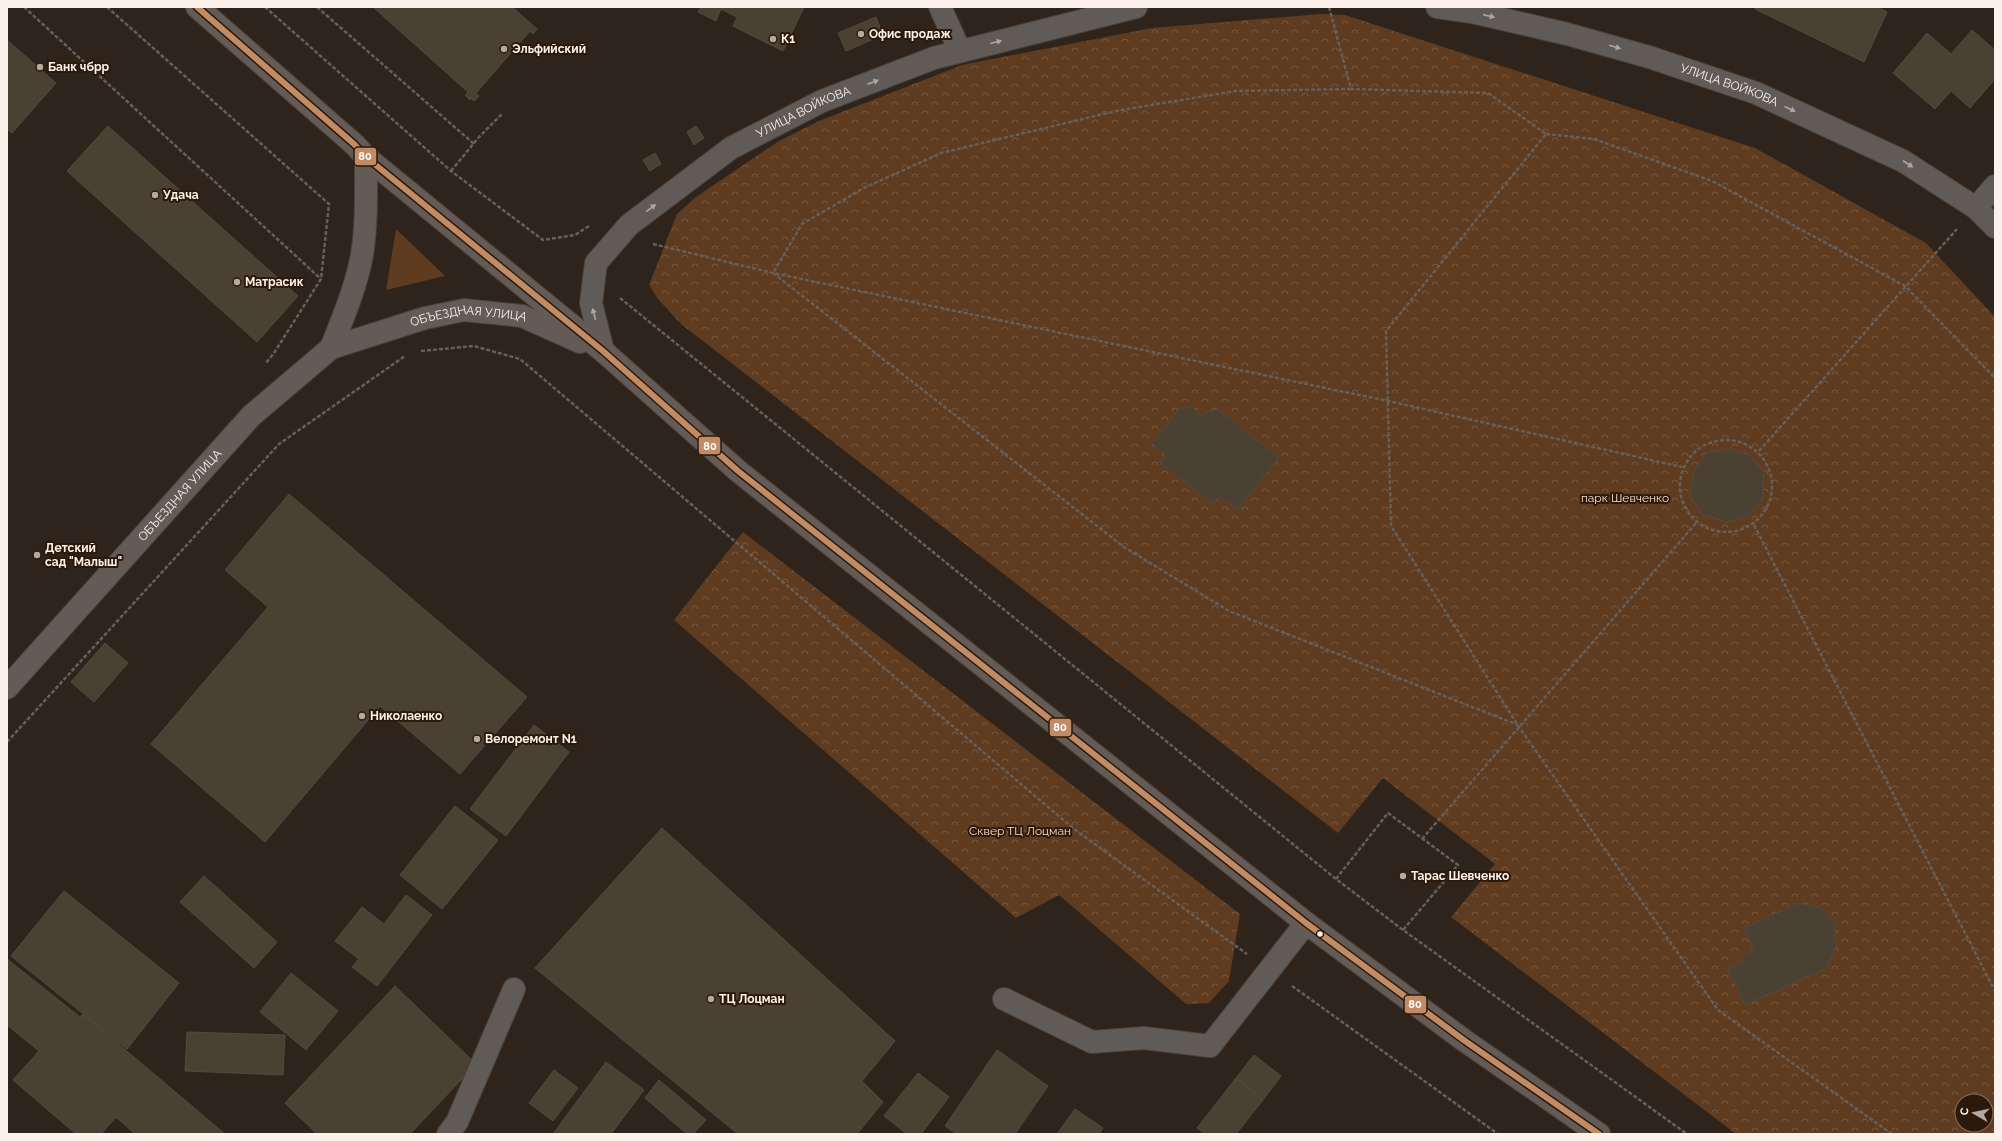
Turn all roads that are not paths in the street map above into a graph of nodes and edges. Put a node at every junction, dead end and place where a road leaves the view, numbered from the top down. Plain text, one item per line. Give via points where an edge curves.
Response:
1 (197, 7) edge
2 (940, 7) edge
3 (1136, 7) edge
4 (1437, 7) edge
5 (960, 51) junction
6 (366, 157) junction
7 (1995, 186) edge
8 (1976, 208) junction
9 (1995, 227) edge
10 (331, 348) junction
11 (603, 352) junction
12 (7, 688) edge
13 (1306, 922) junction
14 (514, 989) dead end
15 (1004, 999) dead end
16 (448, 1134) edge
17 (1599, 1134) edge

1 - 6 main road
2 - 5 street
5 -> 3 street, УЛИЦА ВОЙКОВА
4 -> 8 street, УЛИЦА ВОЙКОВА via 1472,12 1567,34 1650,57 1756,93 1903,161
11 -> 5 street, УЛИЦА ВОЙКОВА via 591,303 596,263 629,225 731,148 822,101 934,58
6 - 10 main road, ОБЪЕЗДНАЯ УЛИЦА via 366,210 362,255 352,292
6 - 11 main road
7 - 8 street
8 - 9 street, УЛИЦА ВОЙКОВА
10 - 11 main road, ОБЪЕЗДНАЯ УЛИЦА via 425,318 464,310 522,316
10 - 12 main road, ОБЪЕЗДНАЯ УЛИЦА via 251,416
11 - 13 main road via 738,471
13 - 15 street via 1210,1046 1144,1038 1092,1042
13 - 17 main road via 1447,1027
14 - 16 street via 457,1122

